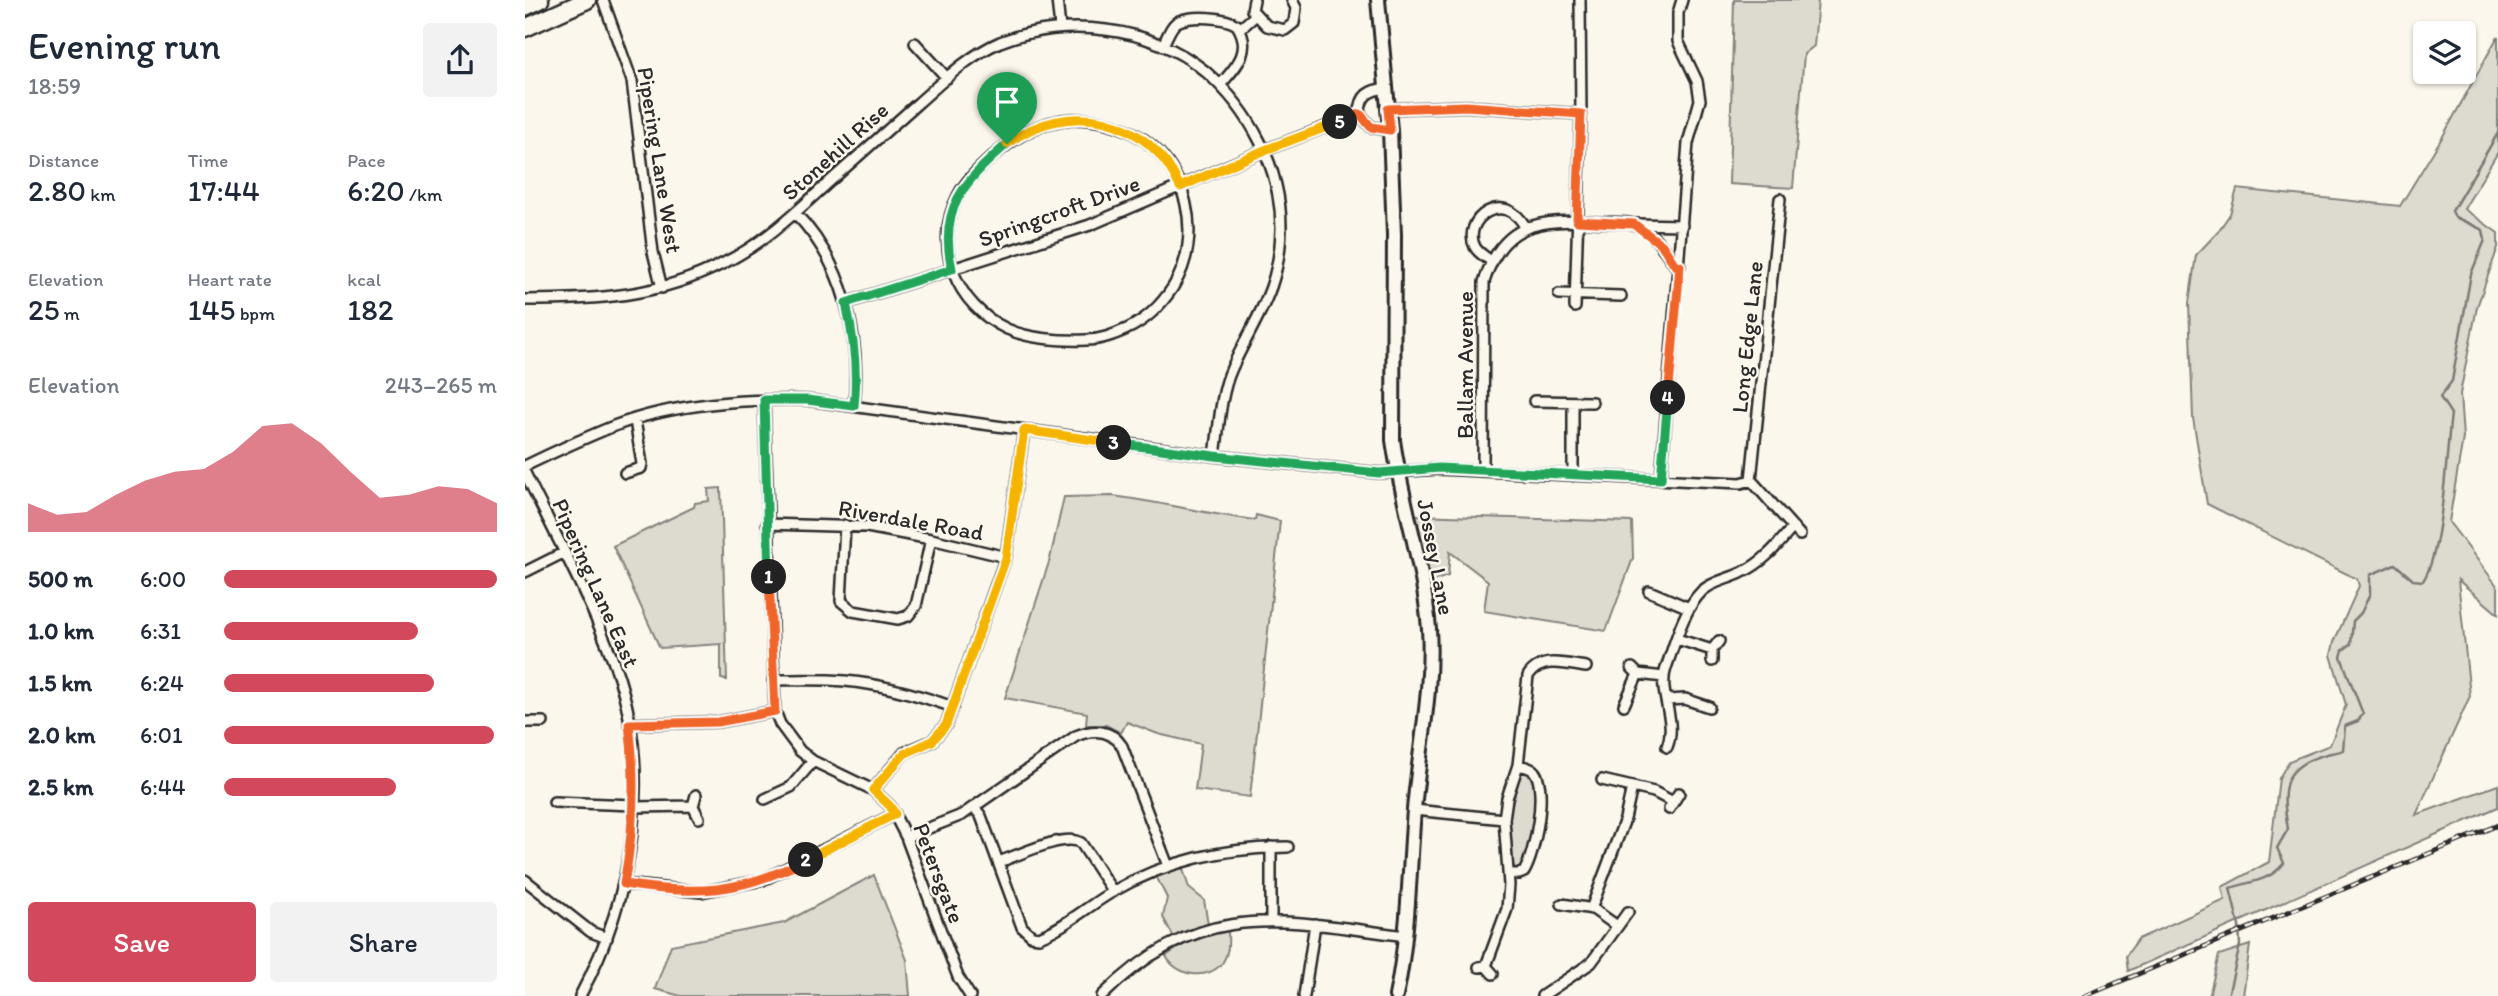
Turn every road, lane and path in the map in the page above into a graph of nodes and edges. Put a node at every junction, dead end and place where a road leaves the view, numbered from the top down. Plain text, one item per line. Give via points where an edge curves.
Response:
1 (540, 0) edge
2 (587, 0) edge
3 (603, 0) edge
4 (1057, 0) edge
5 (1254, 0) edge
6 (1292, 0) edge
7 (1378, 0) edge
8 (1580, 0) edge
9 (1682, 0) edge
10 (525, 8) edge
11 (1256, 15) junction
12 (525, 28) edge
13 (1061, 29) junction
14 (1240, 29) junction
15 (915, 43) dead end
16 (1163, 45) junction
17 (947, 78) junction
18 (1220, 85) junction
19 (1387, 88) junction
20 (1388, 109) junction
21 (1360, 114) junction
22 (1581, 114) junction
23 (1390, 130) junction
24 (1265, 150) junction
25 (1180, 187) junction
26 (1780, 199) dead end
27 (795, 213) junction
28 (1577, 221) junction
29 (1634, 224) junction
30 (1682, 225) junction
31 (1526, 228) junction
32 (1491, 261) junction
33 (1680, 266) junction
34 (952, 269) junction
35 (662, 288) junction
36 (1559, 294) dead end
37 (1576, 294) junction
38 (1621, 296) dead end
39 (525, 300) edge
40 (846, 303) junction
41 (1575, 307) dead end
42 (764, 400) junction
43 (1534, 401) dead end
44 (1573, 402) junction
45 (1592, 402) dead end
46 (854, 406) junction
47 (635, 420) junction
48 (1024, 430) junction
49 (1215, 456) junction
50 (525, 466) edge
51 (1483, 471) junction
52 (525, 473) edge
53 (625, 473) dead end
54 (1398, 473) junction
55 (1573, 475) junction
56 (1661, 479) junction
57 (1751, 480) junction
58 (767, 524) junction
59 (845, 525) junction
60 (1793, 527) junction
61 (1800, 536) dead end
62 (931, 538) junction
63 (563, 554) junction
64 (1006, 558) junction
65 (525, 572) edge
66 (1649, 592) dead end
67 (1689, 608) junction
68 (1677, 639) junction
69 (1719, 641) dead end
70 (1712, 650) junction
71 (1712, 661) dead end
72 (1586, 667) dead end
73 (1664, 677) junction
74 (773, 680) junction
75 (1667, 700) junction
76 (1624, 705) dead end
77 (953, 707) junction
78 (1709, 707) dead end
79 (775, 711) junction
80 (525, 722) edge
81 (543, 722) dead end
82 (629, 724) junction
83 (1667, 747) dead end
84 (813, 761) junction
85 (1518, 765) junction
86 (1602, 780) dead end
87 (1632, 787) junction
88 (873, 790) junction
89 (1679, 793) dead end
90 (696, 795) dead end
91 (765, 799) dead end
92 (554, 802) dead end
93 (634, 806) junction
94 (693, 806) junction
95 (974, 807) junction
96 (1414, 810) junction
97 (895, 814) junction
98 (699, 818) dead end
99 (1504, 820) junction
100 (906, 838) junction
101 (1287, 846) dead end
102 (1271, 847) junction
103 (999, 863) junction
104 (1168, 866) junction
105 (1508, 874) junction
106 (525, 880) edge
107 (624, 884) junction
108 (1113, 892) junction
109 (1562, 904) dead end
110 (1591, 909) junction
111 (1628, 912) dead end
112 (1271, 920) junction
113 (1315, 924) junction
114 (1618, 926) junction
115 (1406, 936) junction
116 (607, 938) junction
117 (1486, 969) dead end
118 (580, 996) edge
119 (970, 996) edge
120 (1103, 996) edge
121 (1304, 996) edge
122 (1396, 996) edge
123 (1542, 996) edge

1 - 10 highway
2 - 12 highway
3 - 35 street, Pipering Lane West via 632,81 653,252
4 - 13 street
5 - 11 street
6 - 11 street via 1294,23 1285,30 1267,26
7 - 19 street, Jossey Lane
8 - 22 street
9 - 30 street via 1678,41 1700,100 1688,143
11 - 14 street
13 - 16 street, Stonehill Rise via 1111,30
13 - 17 street, Stonehill Rise via 1000,42
14 - 16 street via 1214,18 1181,20
14 - 18 street via 1243,56
15 - 17 street
16 - 18 street, Stonehill Rise
17 - 27 street, Stonehill Rise
18 - 24 street, Stonehill Rise
19 - 20 street, Jossey Lane
19 - 21 street via 1366,94
20 - 22 street via 1466,106
20 - 23 street, Jossey Lane
21 - 23 street via 1371,127
21 - 24 street, Springcroft Drive
22 - 28 street
23 - 54 street, Jossey Lane via 1392,402
24 - 25 street, Springcroft Drive
24 - 49 street, Stonehill Rise via 1281,227 1276,272 1264,308 1226,383
25 - 34 street, Springcroft Drive via 1090,225
25 - 34 street via 1161,155 1118,125 1091,119 1049,122 1021,134 960,192 947,235
25 - 34 street via 1189,224 1187,254 1177,280 1147,316 1105,338 1076,340 1009,330 979,312 959,287
26 - 57 street, Long Edge Lane
27 - 35 street, Stonehill Rise via 751,248
27 - 40 street via 816,237
28 - 29 street, Ballam Avenue
28 - 31 street, Ballam Avenue via 1540,222
28 - 37 street
29 - 30 street, Ballam Avenue
29 - 33 street
30 - 33 street
31 - 32 street, Ballam Avenue via 1505,242
31 - 32 street, Ballam Avenue via 1517,214 1506,209 1483,215 1472,238 1477,250
32 - 51 street, Ballam Avenue via 1483,292
33 - 56 street
34 - 40 street, Springcroft Drive
35 - 39 street, Stonehill Rise via 611,298
36 - 37 street
37 - 38 street
37 - 41 street
40 - 46 street via 855,354
42 - 46 street
42 - 47 street via 711,404
42 - 58 street, Petersgate
43 - 44 street
44 - 45 street
44 - 55 street
46 - 48 street
47 - 50 street
47 - 53 street via 642,464
48 - 49 street
48 - 64 street
49 - 54 street
51 - 54 street via 1439,468
51 - 55 street
52 - 63 street, Pipering Lane East
54 - 96 street, Jossey Lane via 1429,631
55 - 56 street
56 - 57 street
57 - 60 street
58 - 59 street, Riverdale Road
58 - 74 street, Petersgate
59 - 62 street, Riverdale Road
59 - 62 street via 841,601 853,611 898,619 916,606
60 - 61 street
60 - 67 street via 1756,565 1712,584
62 - 64 street, Riverdale Road
63 - 65 street
63 - 82 street, Pipering Lane East via 615,665
64 - 77 street
66 - 67 street
67 - 68 street
68 - 70 street
68 - 73 street
69 - 70 street
70 - 71 street
72 - 85 street via 1552,663 1532,670 1526,683
73 - 75 street
73 - 76 street via 1635,671
74 - 77 street via 846,681 898,690
74 - 79 street, Petersgate
75 - 78 street via 1685,699
75 - 83 street via 1672,729
77 - 88 street via 940,734 904,754
79 - 82 street via 718,722
79 - 84 street, Petersgate via 788,737
80 - 81 street
82 - 93 street, Pipering Lane East
84 - 88 street, Petersgate
84 - 91 street via 791,787
85 - 99 street
85 - 105 street via 1535,773 1538,836 1524,872
86 - 87 street
87 - 89 street via 1654,792 1671,806
87 - 110 street via 1625,819
88 - 97 street, Petersgate
90 - 94 street
92 - 93 street
93 - 94 street
93 - 107 street, Pipering Lane East
94 - 98 street
95 - 100 street
95 - 103 street
95 - 104 street via 1076,736 1109,734 1122,746
96 - 99 street
96 - 115 street, Jossey Lane
97 - 100 street, Petersgate
97 - 107 street via 763,880 701,892
99 - 105 street
100 - 119 street, Petersgate via 958,977
101 - 102 street
102 - 104 street via 1234,849
102 - 112 street
103 - 108 street via 1062,839 1076,839
103 - 108 street via 1022,927 1032,936 1045,935
104 - 108 street
105 - 117 street via 1507,909
106 - 116 street via 591,932
107 - 116 street, Pipering Lane East
109 - 110 street
110 - 114 street
111 - 114 street
112 - 113 street
112 - 120 street via 1227,925 1182,939 1143,960
113 - 115 street
113 - 121 street
114 - 123 street via 1583,971
115 - 122 street, Jossey Lane
116 - 118 street, Pipering Lane East

